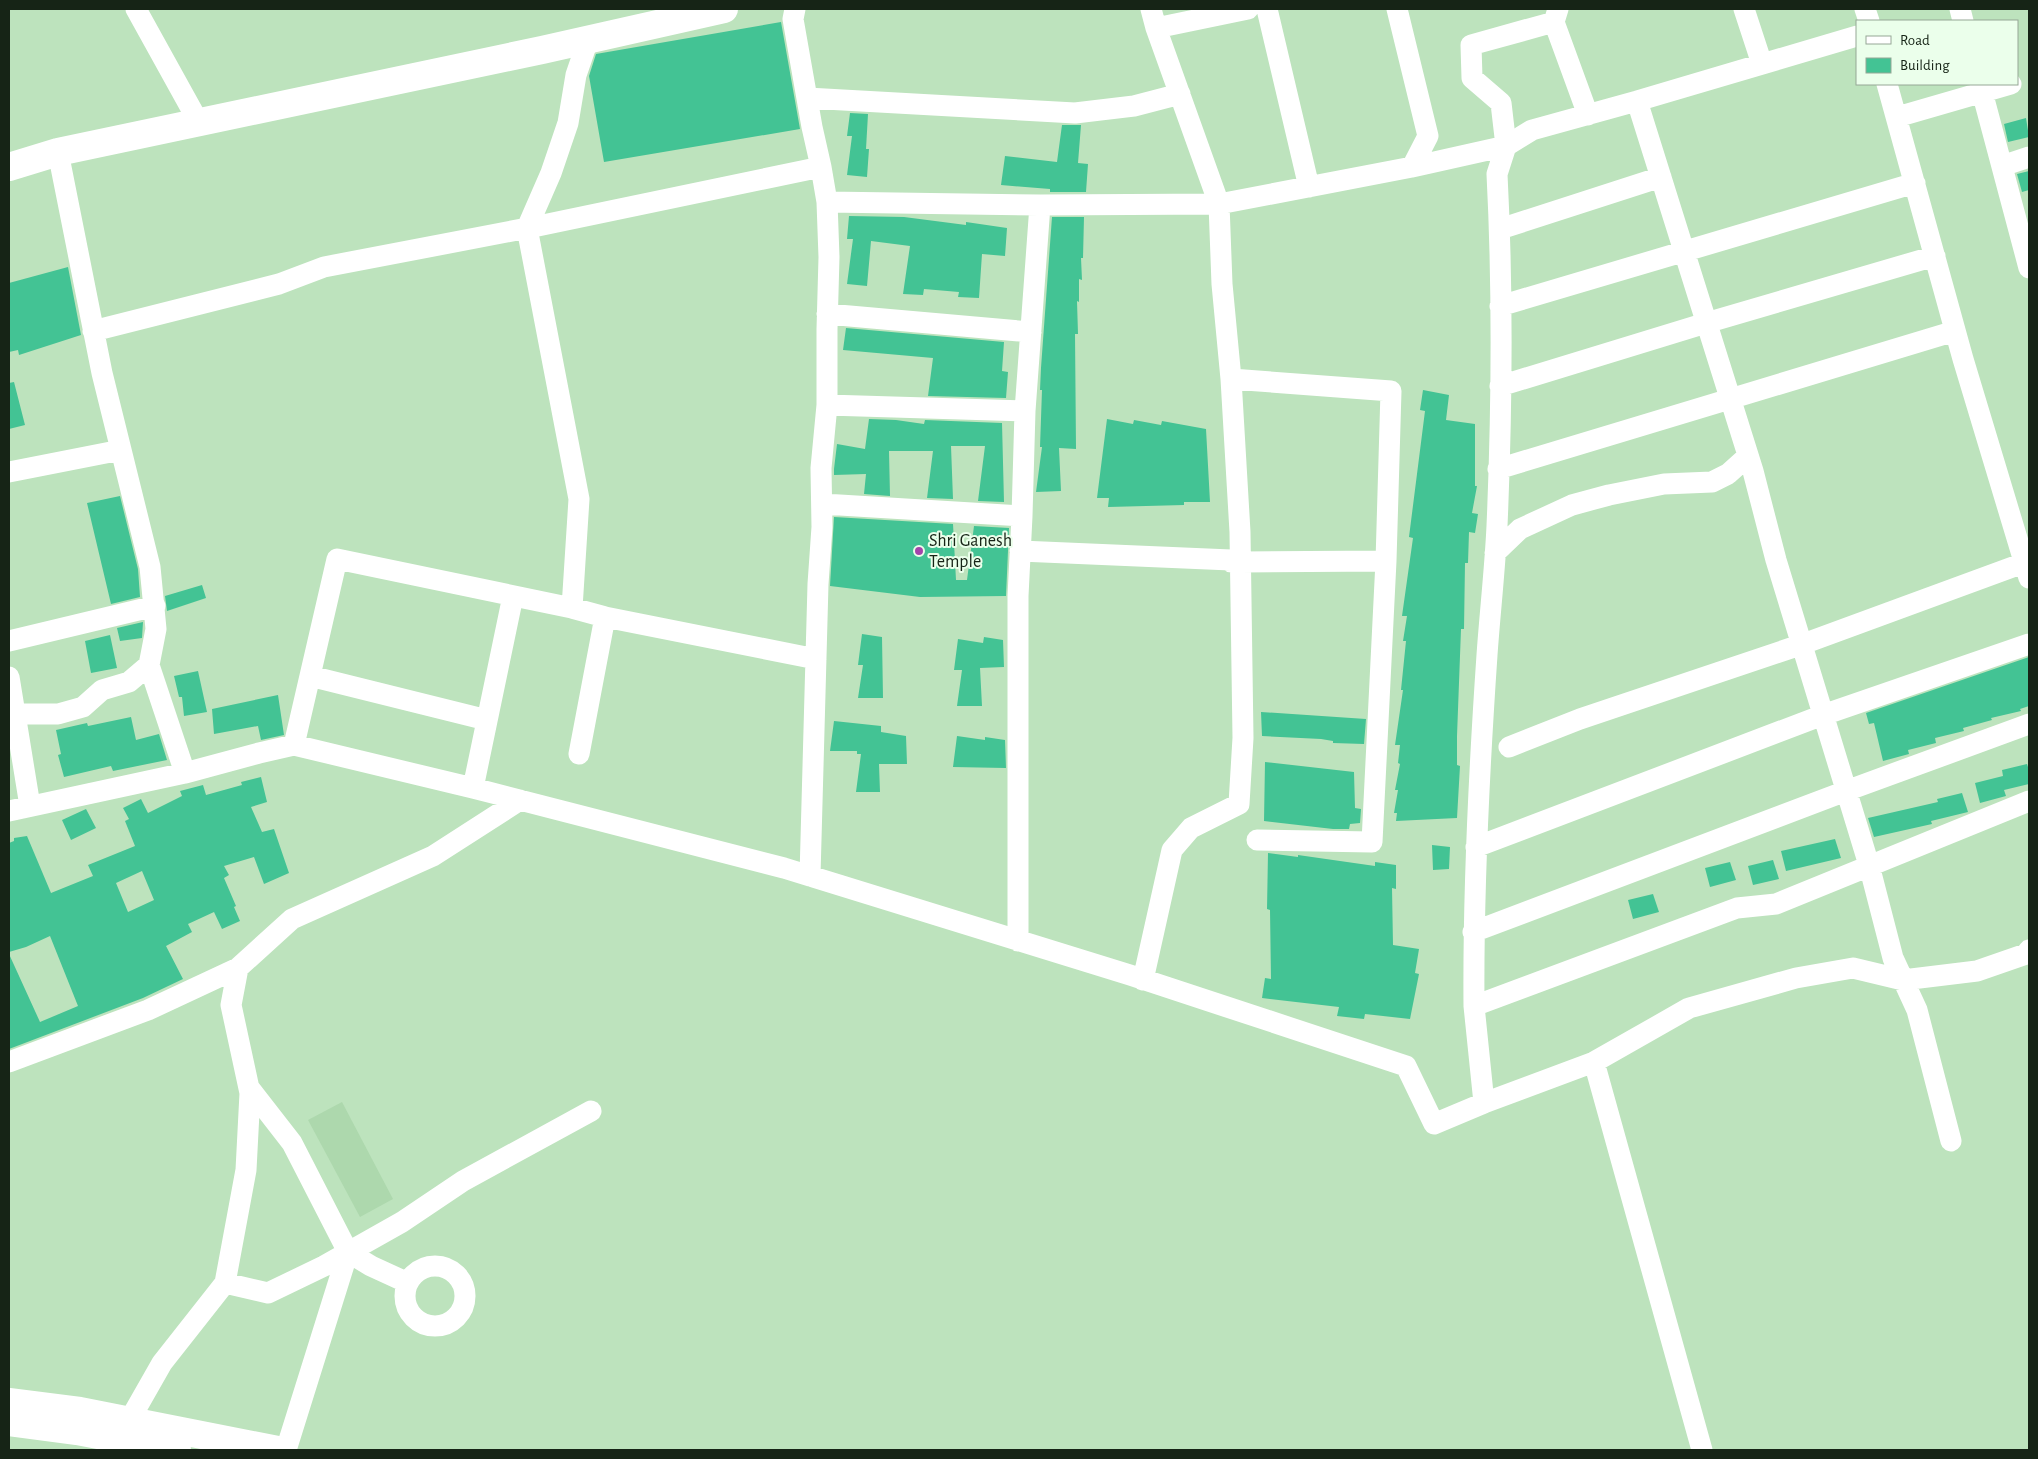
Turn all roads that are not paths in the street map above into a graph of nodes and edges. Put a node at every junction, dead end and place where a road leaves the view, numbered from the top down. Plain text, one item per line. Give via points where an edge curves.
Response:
1 (136, 9) edge
2 (724, 9) edge
3 (795, 9) edge
4 (1248, 9) edge
5 (1267, 9) edge
6 (1397, 9) edge
7 (1744, 9) edge
8 (1556, 16) edge
9 (1153, 18) edge
10 (1856, 36) edge
11 (588, 40) junction
12 (1762, 64) junction
13 (1887, 85) edge
14 (2004, 85) edge
15 (1982, 88) edge
16 (1180, 94) junction
17 (807, 98) junction
18 (1637, 101) junction
19 (1588, 116) junction
20 (1897, 117) junction
21 (198, 121) junction
22 (1506, 146) junction
23 (58, 152) junction
24 (2029, 157) edge
25 (2002, 166) junction
26 (9, 167) edge
27 (821, 167) junction
28 (1412, 167) junction
29 (1661, 177) junction
30 (1915, 184) junction
31 (1309, 187) junction
32 (827, 202) junction
33 (1219, 204) junction
34 (1040, 205) junction
35 (527, 228) junction
36 (1500, 229) junction
37 (2026, 242) edge
38 (1684, 252) junction
39 (1935, 256) junction
40 (2029, 268) edge
41 (1500, 306) junction
42 (827, 314) junction
43 (1706, 323) junction
44 (92, 331) junction
45 (1956, 331) junction
46 (1031, 332) junction
47 (1231, 379) junction
48 (1500, 386) junction
49 (1730, 399) junction
50 (827, 405) junction
51 (1025, 411) junction
52 (120, 450) junction
53 (1748, 456) junction
54 (1498, 469) junction
55 (9, 472) edge
56 (823, 504) junction
57 (1022, 516) junction
58 (1020, 550) junction
59 (1495, 553) junction
60 (1386, 561) junction
61 (1240, 562) junction
62 (2028, 567) edge
63 (513, 596) junction
64 (155, 606) junction
65 (572, 608) junction
66 (605, 617) junction
67 (9, 641) edge
68 (1803, 644) junction
69 (2029, 644) edge
70 (816, 659) junction
71 (149, 665) junction
72 (310, 676) junction
73 (9, 677) edge
74 (16, 714) junction
75 (1823, 716) junction
76 (487, 720) junction
77 (2029, 724) edge
78 (294, 746) junction
79 (1509, 747) dead end
80 (579, 754) dead end
81 (185, 773) junction
82 (473, 788) junction
83 (1846, 791) junction
84 (520, 800) junction
85 (2029, 801) edge
86 (30, 806) junction
87 (9, 811) edge
88 (1257, 840) dead end
89 (1476, 847) junction
90 (1869, 865) junction
91 (810, 876) junction
92 (1473, 932) junction
93 (1018, 941) junction
94 (2029, 950) edge
95 (238, 968) junction
96 (1143, 980) junction
97 (1903, 980) junction
98 (1474, 1006) junction
99 (9, 1062) edge
100 (1594, 1062) junction
101 (250, 1089) junction
102 (1484, 1103) junction
103 (591, 1111) dead end
104 (1951, 1140) dead end
105 (348, 1252) junction
106 (225, 1283) junction
107 (408, 1283) dead end
108 (9, 1402) edge
109 (9, 1422) edge
110 (126, 1430) junction
111 (177, 1450) edge
112 (278, 1450) edge
113 (286, 1450) edge
114 (1702, 1450) edge

1 - 21 street
2 - 11 street
3 - 17 street via 793,20
4 - 9 street
5 - 31 street
6 - 28 street via 1428,136
7 - 12 street
8 - 19 street
8 - 22 street via 1471,45 1472,78 1502,103
9 - 16 street
10 - 12 street
11 - 21 street
11 - 35 street via 576,75 568,123 551,174
12 - 18 street
13 - 20 street
14 - 15 street
15 - 20 street
15 - 25 street
16 - 17 street via 1134,106 1075,112
16 - 33 street
17 - 27 street
18 - 19 street
18 - 29 street
19 - 22 street via 1532,130
20 - 30 street
21 - 23 street
22 - 28 street
22 - 36 street via 1498,174
23 - 26 street
23 - 44 street
24 - 25 street
25 - 37 street
27 - 32 street
27 - 35 street
28 - 31 street
29 - 36 street
29 - 38 street
30 - 38 street
30 - 39 street
31 - 33 street
32 - 34 street
32 - 42 street via 830,257
33 - 34 street
33 - 47 street
34 - 46 street
35 - 44 street via 324,267 279,284
35 - 65 street via 579,499
36 - 41 street
37 - 40 street
38 - 41 street
38 - 43 street
39 - 43 street
39 - 45 street
41 - 48 street
42 - 46 street
42 - 50 street
43 - 48 street
43 - 49 street
44 - 52 street
45 - 49 street
45 - 62 street
46 - 51 street
47 - 60 street via 1391,392
47 - 61 street
48 - 54 street
49 - 53 street
49 - 54 street
50 - 51 street
50 - 56 street via 821,468
51 - 57 street
52 - 55 street
52 - 64 street via 150,567
53 - 59 street via 1728,474 1712,482 1664,484 1572,505 1520,529
53 - 68 street
54 - 59 street
56 - 57 street
56 - 70 street
57 - 58 street
58 - 61 street
58 - 93 street
59 - 89 street
60 - 61 street
60 - 88 street via 1372,842
61 - 96 street via 1244,738 1239,804 1190,828 1172,850
62 - 68 street
63 - 65 street
63 - 72 street via 337,559
63 - 76 street
64 - 67 street
64 - 71 street via 156,628
65 - 66 street
66 - 70 street
66 - 80 street
68 - 75 street
68 - 79 street via 1580,719
69 - 75 street
70 - 91 street
71 - 74 street via 129,682 102,690 83,708 58,714
71 - 81 street
72 - 76 street
72 - 78 street
73 - 74 street
74 - 86 street
75 - 83 street
75 - 89 street
76 - 82 street
77 - 83 street
78 - 81 street
78 - 82 street
81 - 86 street
82 - 84 street
83 - 90 street
83 - 92 street
84 - 91 street
84 - 95 street via 433,856 292,919
85 - 90 street
86 - 87 street
89 - 92 street
90 - 97 street via 1893,958
90 - 98 street via 1776,904 1737,908
91 - 93 street
92 - 98 street
93 - 96 street
94 - 97 street via 2026,954 1977,971
95 - 99 street via 148,1010
95 - 101 street via 231,1005
96 - 102 street via 1406,1066 1434,1124
97 - 100 street via 1853,968 1787,981 1689,1008
97 - 104 street via 1917,1010
98 - 102 street
100 - 102 street
100 - 114 street
101 - 105 street via 292,1143
101 - 106 street via 246,1170
103 - 105 street via 463,1182
105 - 106 street via 268,1293
105 - 107 street
105 - 113 street
106 - 110 street via 162,1364
108 - 110 street via 47,1406
109 - 110 street
110 - 111 street
110 - 112 street

